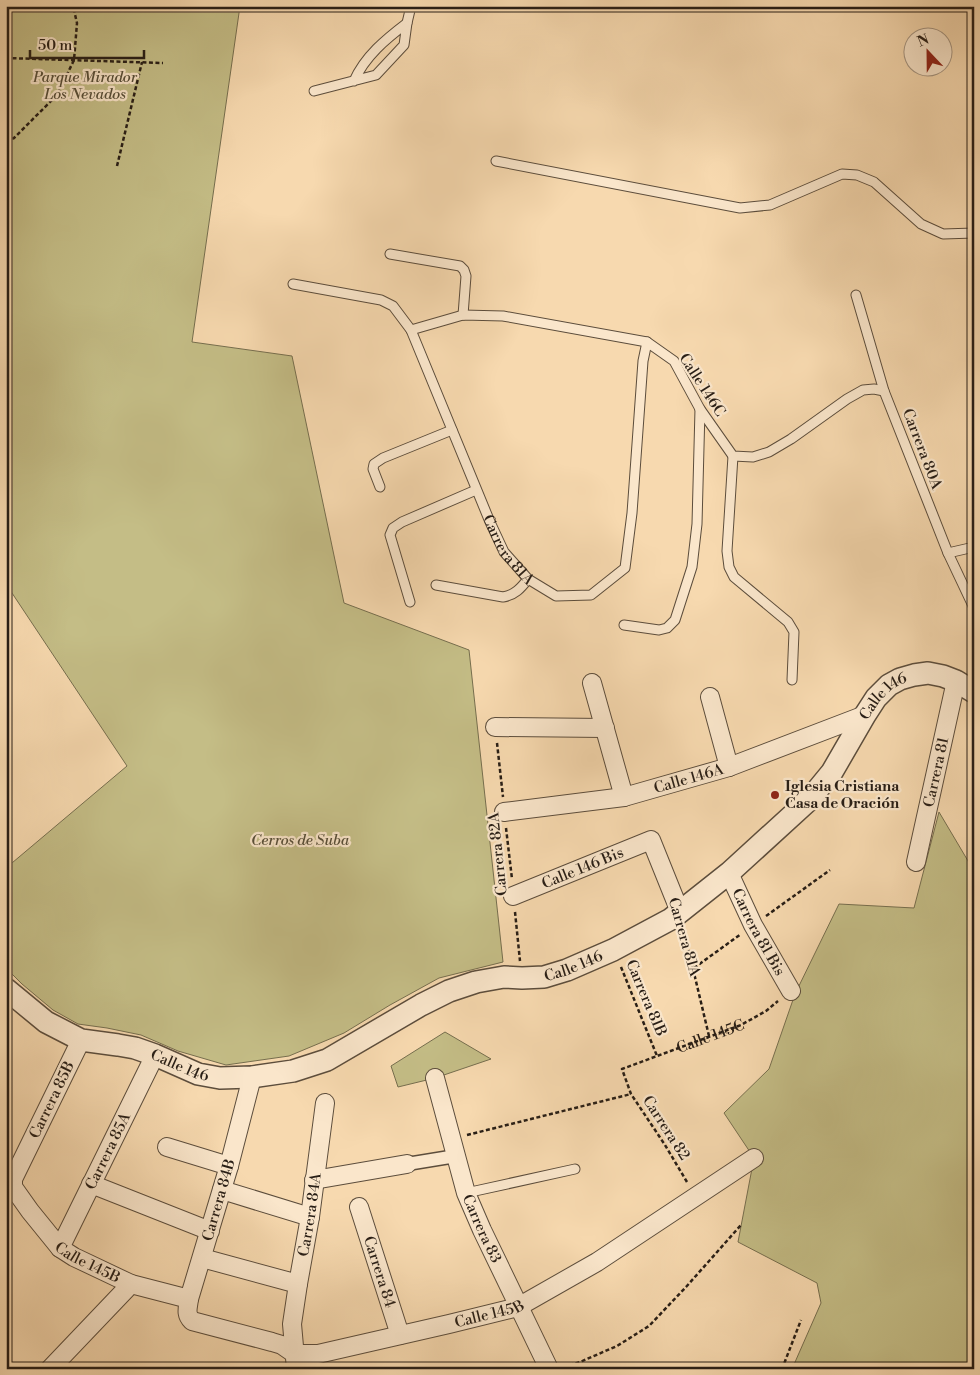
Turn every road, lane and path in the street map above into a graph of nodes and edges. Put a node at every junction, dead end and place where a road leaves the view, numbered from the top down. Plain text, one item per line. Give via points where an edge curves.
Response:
1 (73, 6) edge
2 (411, 6) edge
3 (407, 23) junction
4 (6, 58) edge
5 (74, 60) junction
6 (142, 62) junction
7 (163, 63) dead end
8 (354, 81) junction
9 (314, 91) dead end
10 (6, 141) edge
11 (496, 161) dead end
12 (117, 166) dead end
13 (974, 233) edge
14 (390, 254) dead end
15 (293, 284) dead end
16 (856, 295) dead end
17 (463, 315) junction
18 (411, 330) junction
19 (647, 342) junction
20 (884, 391) junction
21 (700, 409) junction
22 (452, 430) junction
23 (733, 456) junction
24 (380, 488) dead end
25 (476, 490) junction
26 (974, 546) edge
27 (948, 553) junction
28 (528, 579) junction
29 (436, 585) dead end
30 (410, 602) dead end
31 (974, 608) edge
32 (624, 625) dead end
33 (792, 680) dead end
34 (592, 683) dead end
35 (965, 686) edge
36 (710, 697) dead end
37 (865, 715) junction
38 (496, 727) joint
39 (605, 728) junction
40 (728, 767) junction
41 (624, 797) junction
42 (504, 812) junction
43 (651, 840) joint
44 (916, 862) dead end
45 (729, 873) junction
46 (513, 896) junction
47 (680, 912) junction
48 (613, 950) junction
49 (522, 978) junction
50 (6, 989) edge
51 (791, 991) joint
52 (709, 1036) junction
53 (81, 1040) junction
54 (155, 1055) junction
55 (657, 1056) junction
56 (622, 1069) joint
57 (252, 1077) junction
58 (435, 1078) dead end
59 (631, 1094) junction
60 (325, 1103) dead end
61 (166, 1147) dead end
62 (454, 1148) junction
63 (754, 1158) dead end
64 (407, 1164) joint
65 (229, 1166) junction
66 (575, 1169) dead end
67 (314, 1180) junction
68 (91, 1184) junction
69 (13, 1187) joint
70 (222, 1190) junction
71 (466, 1193) junction
72 (695, 1196) junction
73 (360, 1207) dead end
74 (310, 1217) junction
75 (742, 1225) dead end
76 (210, 1232) junction
77 (60, 1248) junction
78 (202, 1258) junction
79 (131, 1284) junction
80 (298, 1284) junction
81 (189, 1299) junction
82 (518, 1307) junction
83 (801, 1320) dead end
84 (192, 1321) joint
85 (400, 1335) junction
86 (295, 1361) edge
87 (50, 1369) edge
88 (550, 1369) edge
89 (557, 1369) edge
90 (782, 1369) edge

1 - 5 path via 77,23
2 - 3 lane
3 - 8 lane via 385,40 359,69
3 - 8 lane via 404,45 376,75
4 - 5 path
5 - 6 path
5 - 10 path via 57,95 14,138
6 - 7 path
6 - 12 path
8 - 9 lane
11 - 13 lane via 740,208 770,205 842,174 857,175 874,182 921,224 943,234
14 - 17 lane via 460,266 466,276
15 - 18 lane, Carrera 81A via 381,300 393,306
16 - 20 lane, Carrera 80A
17 - 18 lane, Calle 146C
17 - 19 lane, Calle 146C via 503,316
18 - 22 lane, Carrera 81A
19 - 21 lane, Calle 146C via 674,361
19 - 28 lane, Carrera 81A via 625,568 591,595 556,596
20 - 23 lane via 863,390 769,452 753,457
20 - 27 lane, Carrera 80A
21 - 23 lane, Calle 146C
21 - 32 lane via 697,524 692,567 675,620 667,628 659,630
22 - 24 lane via 374,464
22 - 25 lane, Carrera 81A
23 - 33 lane via 727,551 729,567 734,577 788,622 794,632
25 - 28 lane, Carrera 81A via 504,552
25 - 30 lane via 392,528 390,535
26 - 27 lane
27 - 31 lane, Carrera 80A
28 - 29 lane via 519,590 503,597
34 - 39 street
35 - 37 street, Calle 146 via 928,673 900,679 876,698
35 - 44 street, Carrera 81
36 - 40 street
37 - 40 street, Calle 146A
37 - 45 street, Calle 146 via 832,772 809,800
38 - 39 street
38 - 42 path, Carrera 82A
39 - 41 street
40 - 41 street, Calle 146A
41 - 42 street, Calle 146A
42 - 46 path, Carrera 82A
43 - 46 street, Calle 146 Bis
43 - 47 street, Carrera 81A
45 - 47 street, Calle 146
45 - 51 street, Carrera 81 Bis via 753,925
46 - 49 path, Carrera 82A
47 - 48 street, Calle 146
47 - 52 path, Carrera 81A
48 - 49 street, Calle 146 via 567,970
48 - 55 path, Carrera 81B
49 - 57 street, Calle 146 via 504,977 449,991 327,1060
50 - 53 street, Calle 146 via 46,1022
51 - 52 path, Calle 145C via 741,1025
52 - 55 path, Calle 145C
53 - 54 street, Calle 146 via 135,1048
53 - 69 street, Carrera 85B via 13,1179
54 - 57 street, Calle 146 via 198,1074 220,1078
54 - 68 street, Carrera 85A
55 - 56 path, Calle 145C
56 - 59 path, Carrera 82
57 - 65 street, Carrera 84B
58 - 62 street, Carrera 83
59 - 62 path
59 - 72 path, Carrera 82
60 - 67 street, Carrera 84A
61 - 65 street
62 - 64 street
62 - 71 street, Carrera 83
63 - 72 street, Calle 145B
64 - 67 street
65 - 70 street, Carrera 84B
66 - 71 lane
67 - 74 street, Carrera 84A
68 - 76 street
68 - 77 street, Carrera 85A
69 - 77 street, Calle 145B
70 - 74 street
70 - 76 street, Carrera 84B
71 - 82 street, Carrera 83
72 - 82 street, Calle 145B via 597,1262
73 - 85 street, Carrera 84
74 - 80 street, Carrera 84A
75 - 89 path via 649,1326 617,1346
76 - 78 street, Carrera 84B
77 - 79 street, Calle 145B
78 - 80 street
78 - 81 street, Carrera 84B
79 - 81 street, Calle 145B
79 - 87 street
80 - 86 street, Carrera 84A via 292,1324
81 - 84 street, Carrera 84B via 187,1311
82 - 85 street, Calle 145B
82 - 88 street, Carrera 83
83 - 90 path
84 - 86 street, Calle 145B via 272,1342 282,1346
85 - 86 street, Calle 145B

